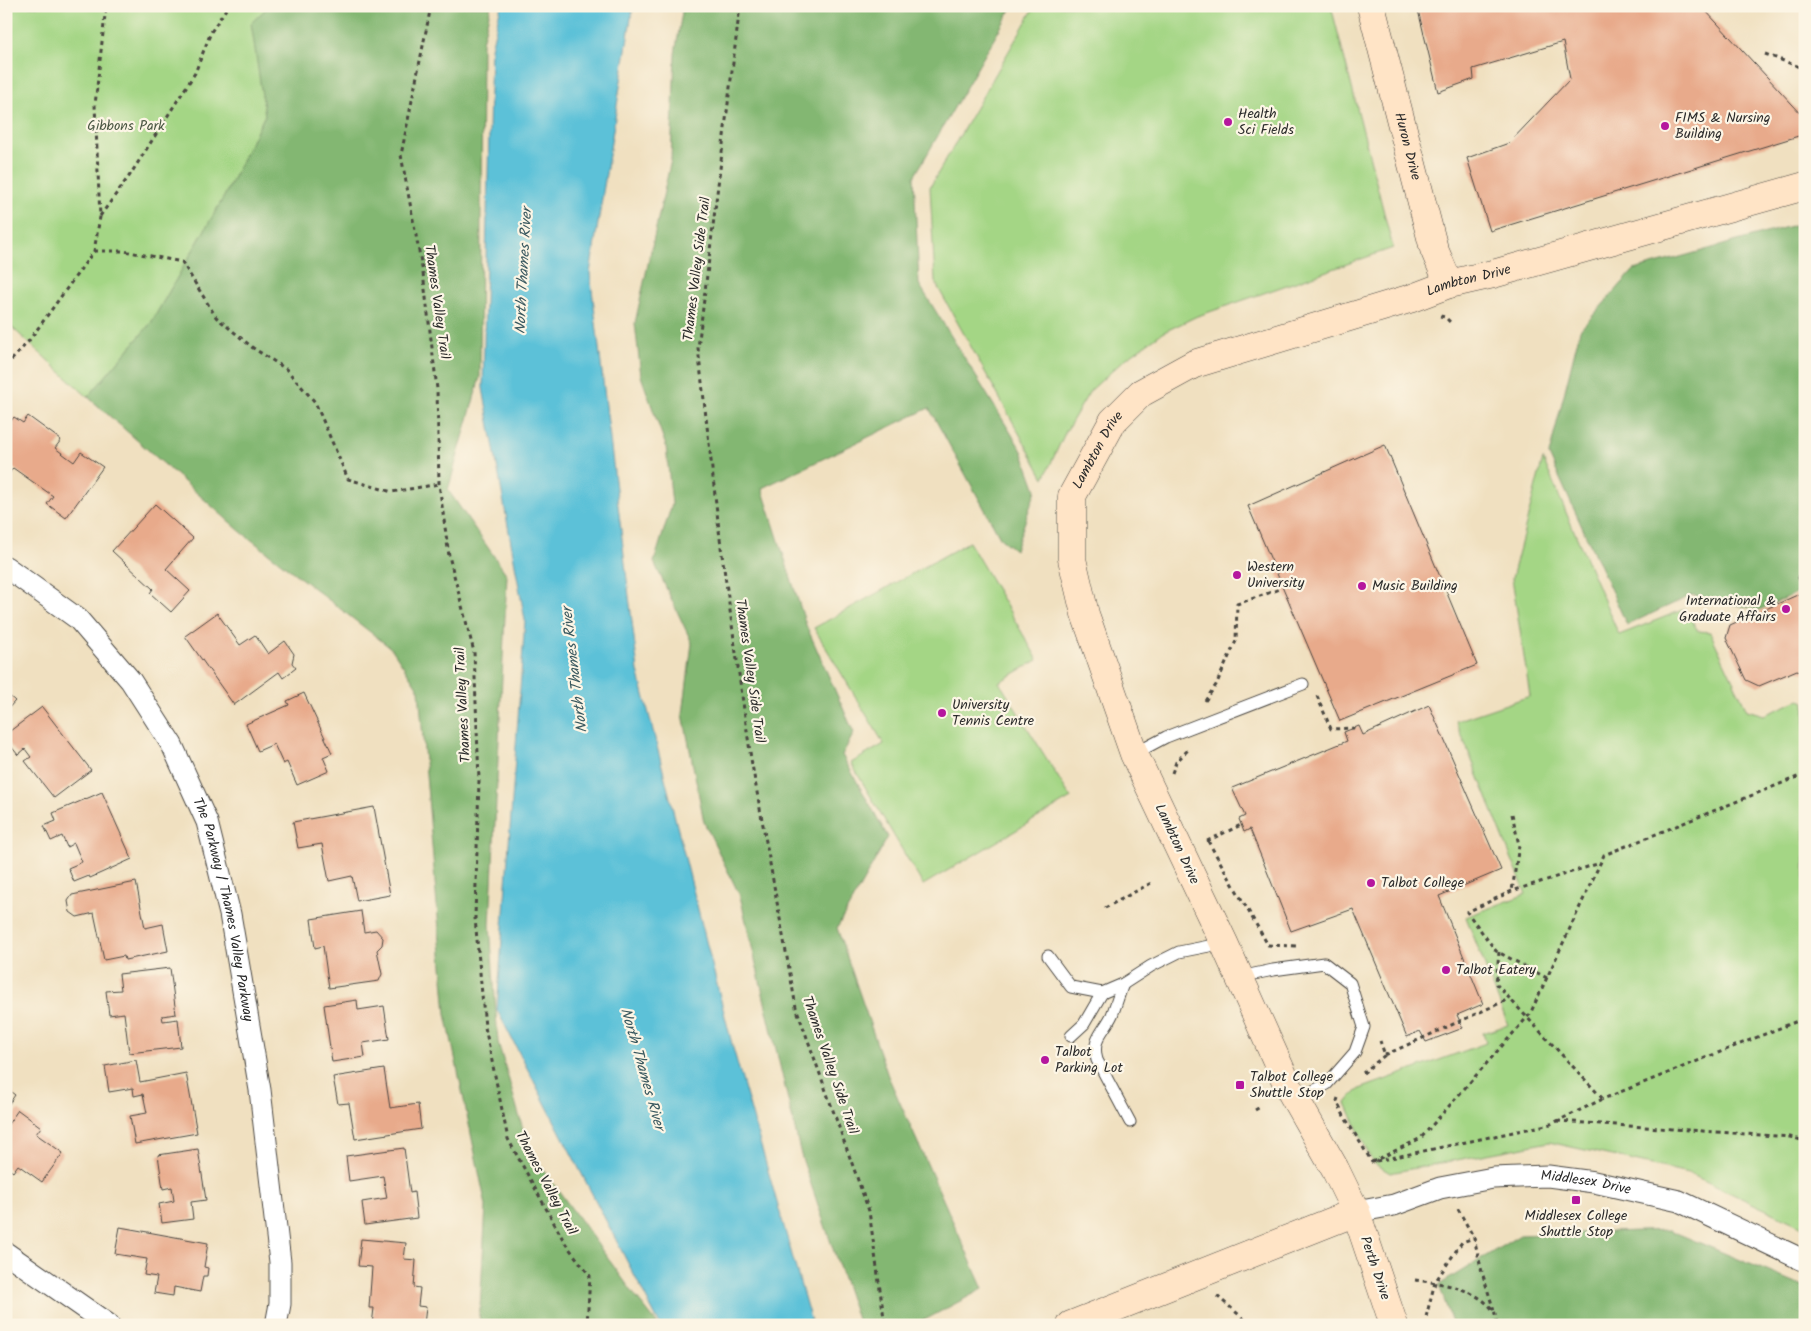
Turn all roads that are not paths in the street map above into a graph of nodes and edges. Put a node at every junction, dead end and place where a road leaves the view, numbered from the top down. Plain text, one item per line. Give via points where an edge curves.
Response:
1 (1371, 6) edge
2 (1805, 186) edge
3 (1449, 284) junction
4 (6, 567) edge
5 (1303, 684) dead end
6 (1134, 754) junction
7 (1224, 943) junction
8 (1048, 956) dead end
9 (1239, 977) junction
10 (1123, 984) junction
11 (1102, 992) junction
12 (1071, 1036) dead end
13 (1296, 1100) junction
14 (1130, 1122) dead end
15 (1356, 1212) junction
16 (6, 1253) edge
17 (1805, 1261) edge
18 (109, 1325) edge
19 (276, 1325) edge
20 (1071, 1325) edge
21 (1394, 1325) edge

1 - 3 street, Huron Drive via 1434,249
2 - 3 street, Lambton Drive
3 - 6 street, Lambton Drive via 1194,364 1141,393 1113,421 1072,496 1072,559 1085,614
4 - 19 street, The Parkway / Thames Valley Parkway via 78,619 131,681 172,745 206,822 230,914 260,1090 280,1262 280,1304
5 - 6 lane via 1166,737
6 - 7 street, Lambton Drive
7 - 9 street, Lambton Drive
7 - 10 lane via 1179,952
8 - 11 lane via 1071,987
9 - 13 street, Lambton Drive
9 - 13 lane via 1324,963 1350,983 1364,1026 1355,1052 1327,1084
10 - 11 lane
10 - 14 lane via 1111,1016 1096,1042 1095,1052
11 - 12 lane via 1084,1024
13 - 15 street, Lambton Drive
15 - 17 street, Middlesex Drive via 1394,1205 1440,1188 1494,1178 1548,1176 1594,1182 1679,1201
15 - 20 street
15 - 21 street, Perth Drive
16 - 18 street

